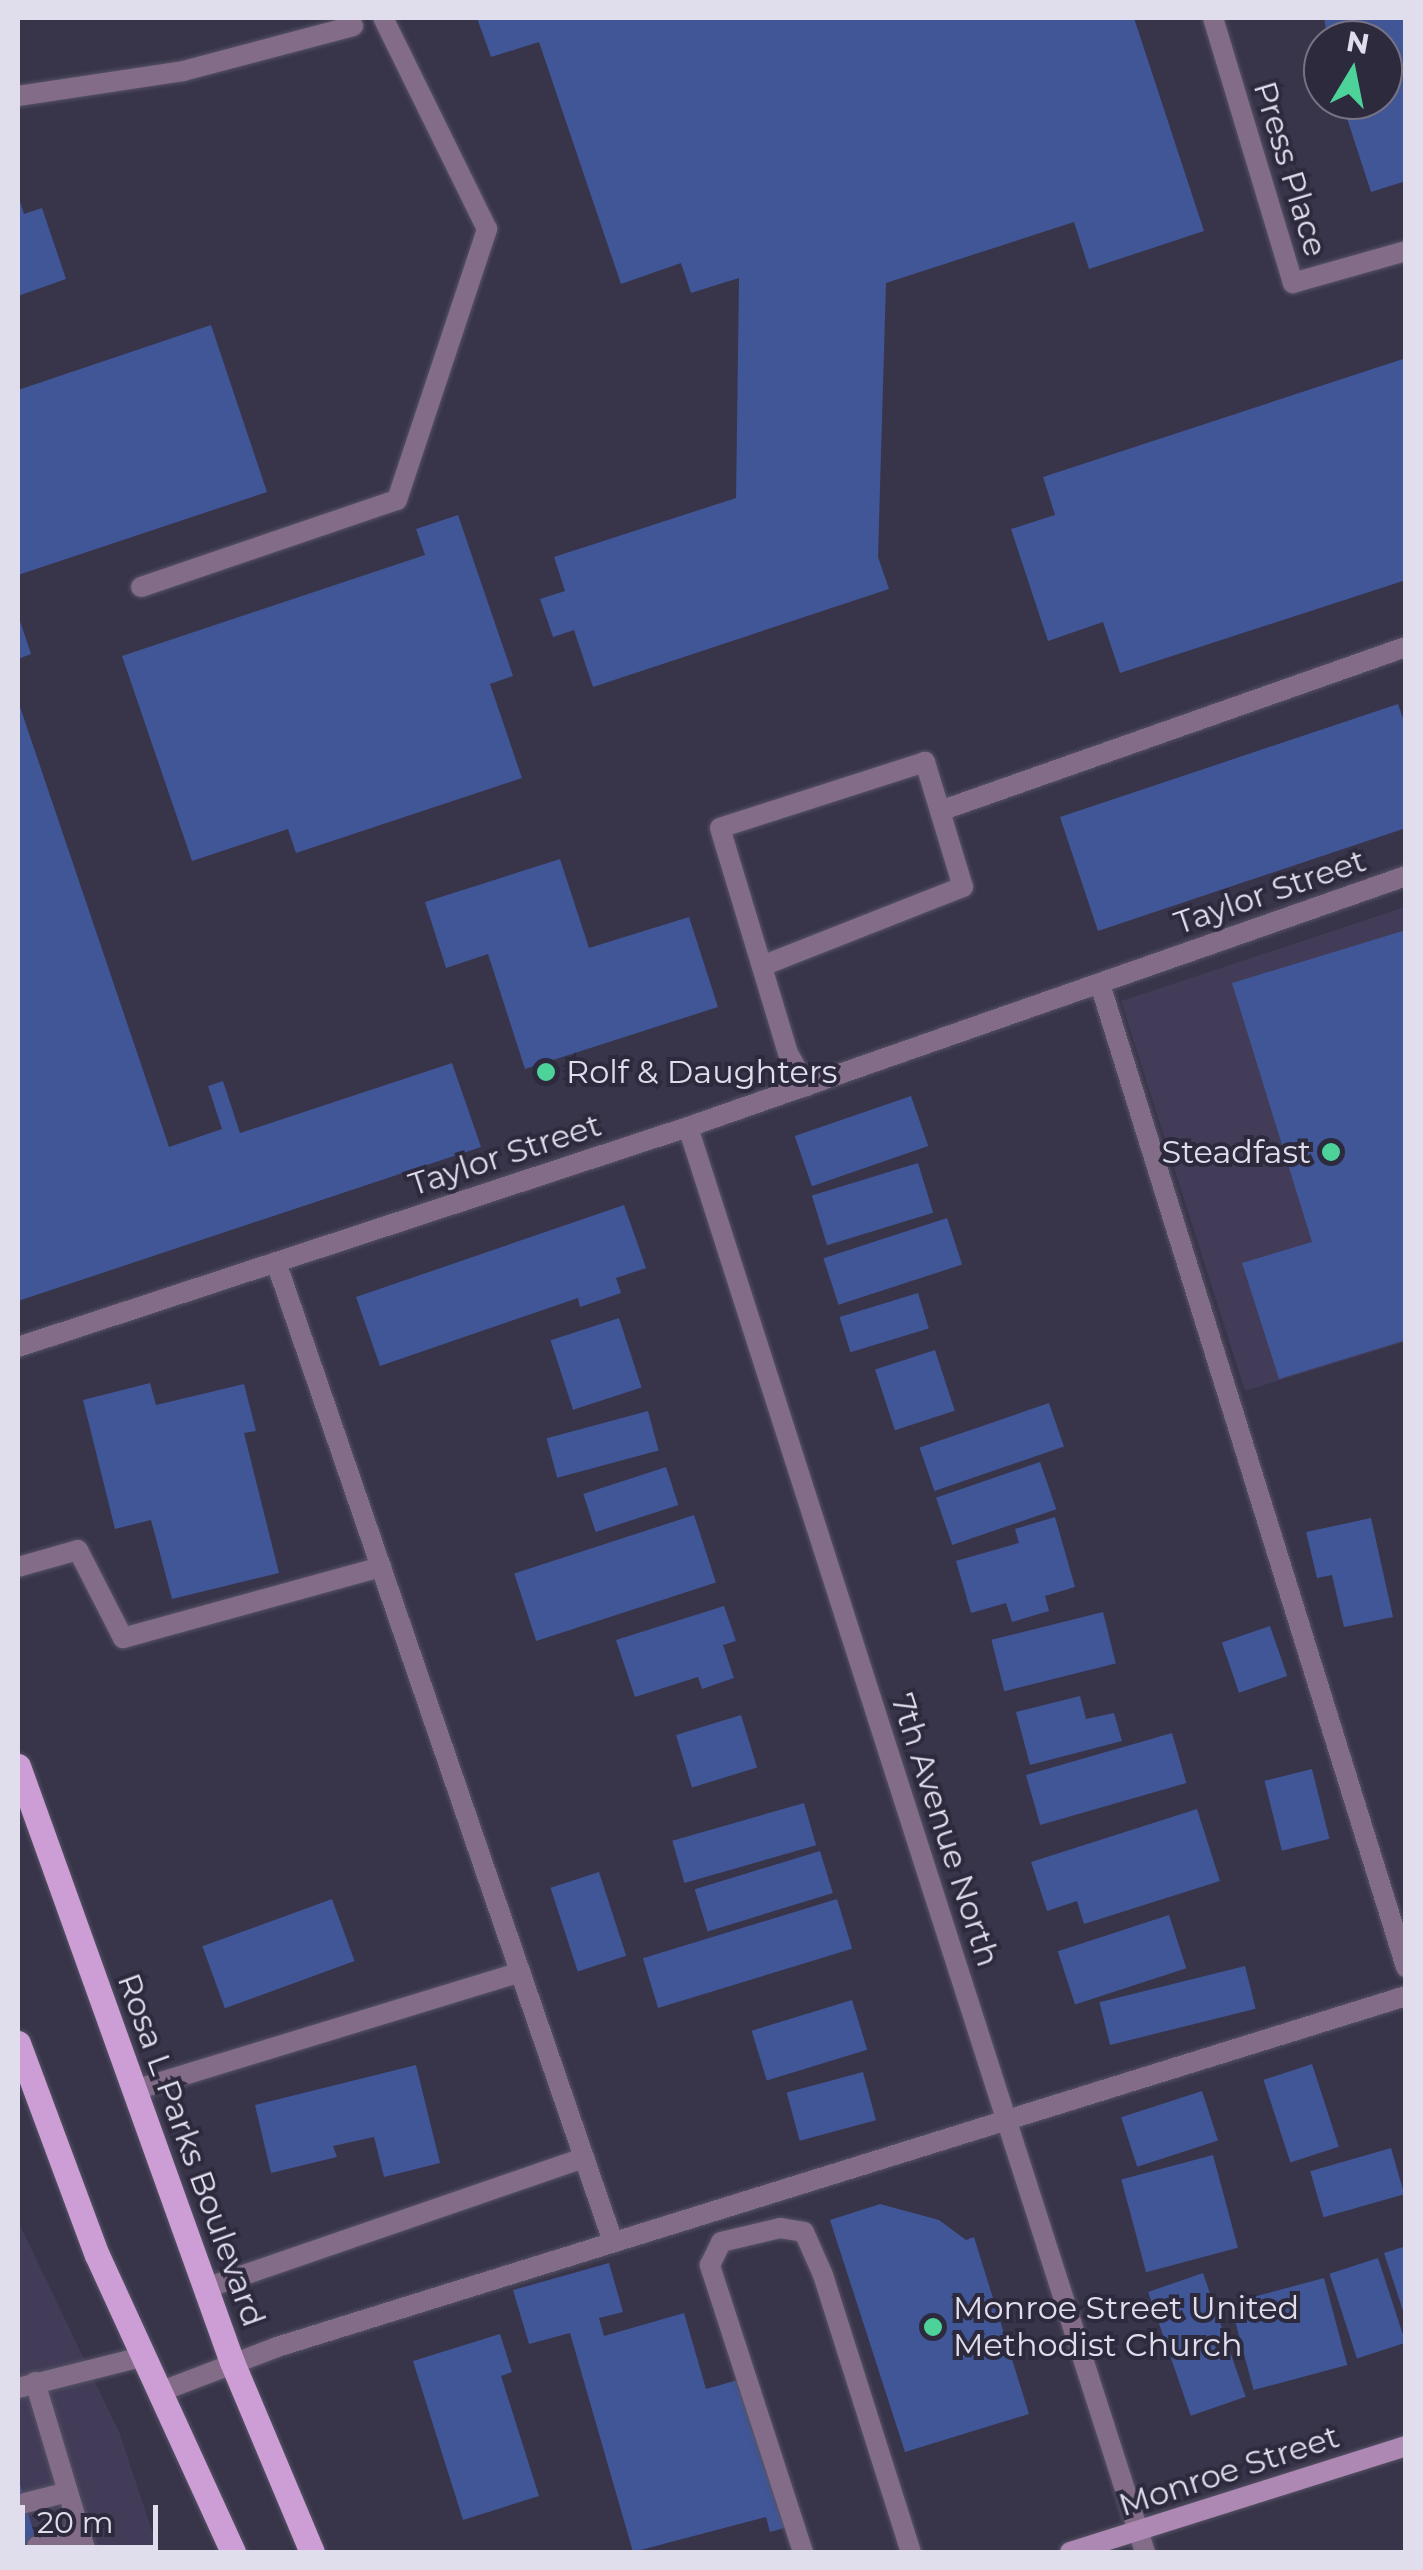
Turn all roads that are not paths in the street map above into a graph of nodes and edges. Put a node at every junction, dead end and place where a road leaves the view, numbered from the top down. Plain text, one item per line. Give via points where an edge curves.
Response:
1 (383, 18) edge
2 (1212, 18) edge
3 (351, 22) edge
4 (18, 96) edge
5 (1406, 251) edge
6 (141, 586) dead end
7 (1406, 647) edge
8 (940, 812) junction
9 (1406, 876) edge
10 (762, 966) junction
11 (1100, 984) junction
12 (806, 1086) junction
13 (688, 1127) junction
14 (276, 1262) junction
15 (18, 1347) edge
16 (18, 1567) edge
17 (382, 1567) junction
18 (18, 1766) edge
19 (1406, 1967) edge
20 (520, 1972) junction
21 (1406, 1996) edge
22 (18, 2044) edge
23 (135, 2090) junction
24 (1006, 2118) junction
25 (584, 2158) junction
26 (613, 2242) junction
27 (206, 2288) junction
28 (145, 2356) junction
29 (232, 2362) junction
30 (26, 2385) edge
31 (162, 2392) junction
32 (1406, 2446) edge
33 (68, 2492) junction
34 (26, 2504) dead end
35 (83, 2542) edge
36 (1142, 2542) edge
37 (37, 2546) dead end
38 (232, 2552) edge
39 (312, 2552) edge
40 (803, 2552) edge
41 (911, 2552) edge
42 (1070, 2552) edge

1 - 3 street
1 - 6 street via 487,229 398,500
2 - 5 street, Press Place via 1293,283
3 - 4 street via 182,72
7 - 8 street
8 - 10 street via 963,887
8 - 10 street via 925,762 720,828
9 - 11 street, Taylor Street
10 - 12 street via 788,1054
11 - 12 street, Taylor Street
11 - 19 street
12 - 13 street, Taylor Street
13 - 14 street, Taylor Street
13 - 24 street, 7th Avenue North
14 - 15 street, Taylor Street
14 - 17 street
16 - 17 street via 78,1550 123,1638
17 - 20 street
18 - 23 main road, Rosa L Parks Boulevard
20 - 23 street
20 - 25 street
21 - 24 street
22 - 28 main road via 97,2255
23 - 27 main road, Rosa L Parks Boulevard
24 - 26 street
24 - 36 street, 7th Avenue North
25 - 26 street
25 - 27 street
26 - 29 street
27 - 29 main road, Rosa L Parks Boulevard
28 - 30 street
28 - 31 main road
29 - 31 street
29 - 39 main road, Rosa L Parks Boulevard
30 - 33 street
31 - 38 main road
32 - 36 street, Monroe Street
33 - 34 street
33 - 35 street
35 - 37 street
36 - 42 street, Monroe Street
40 - 41 street via 710,2265 721,2242 780,2228 804,2232 823,2275

